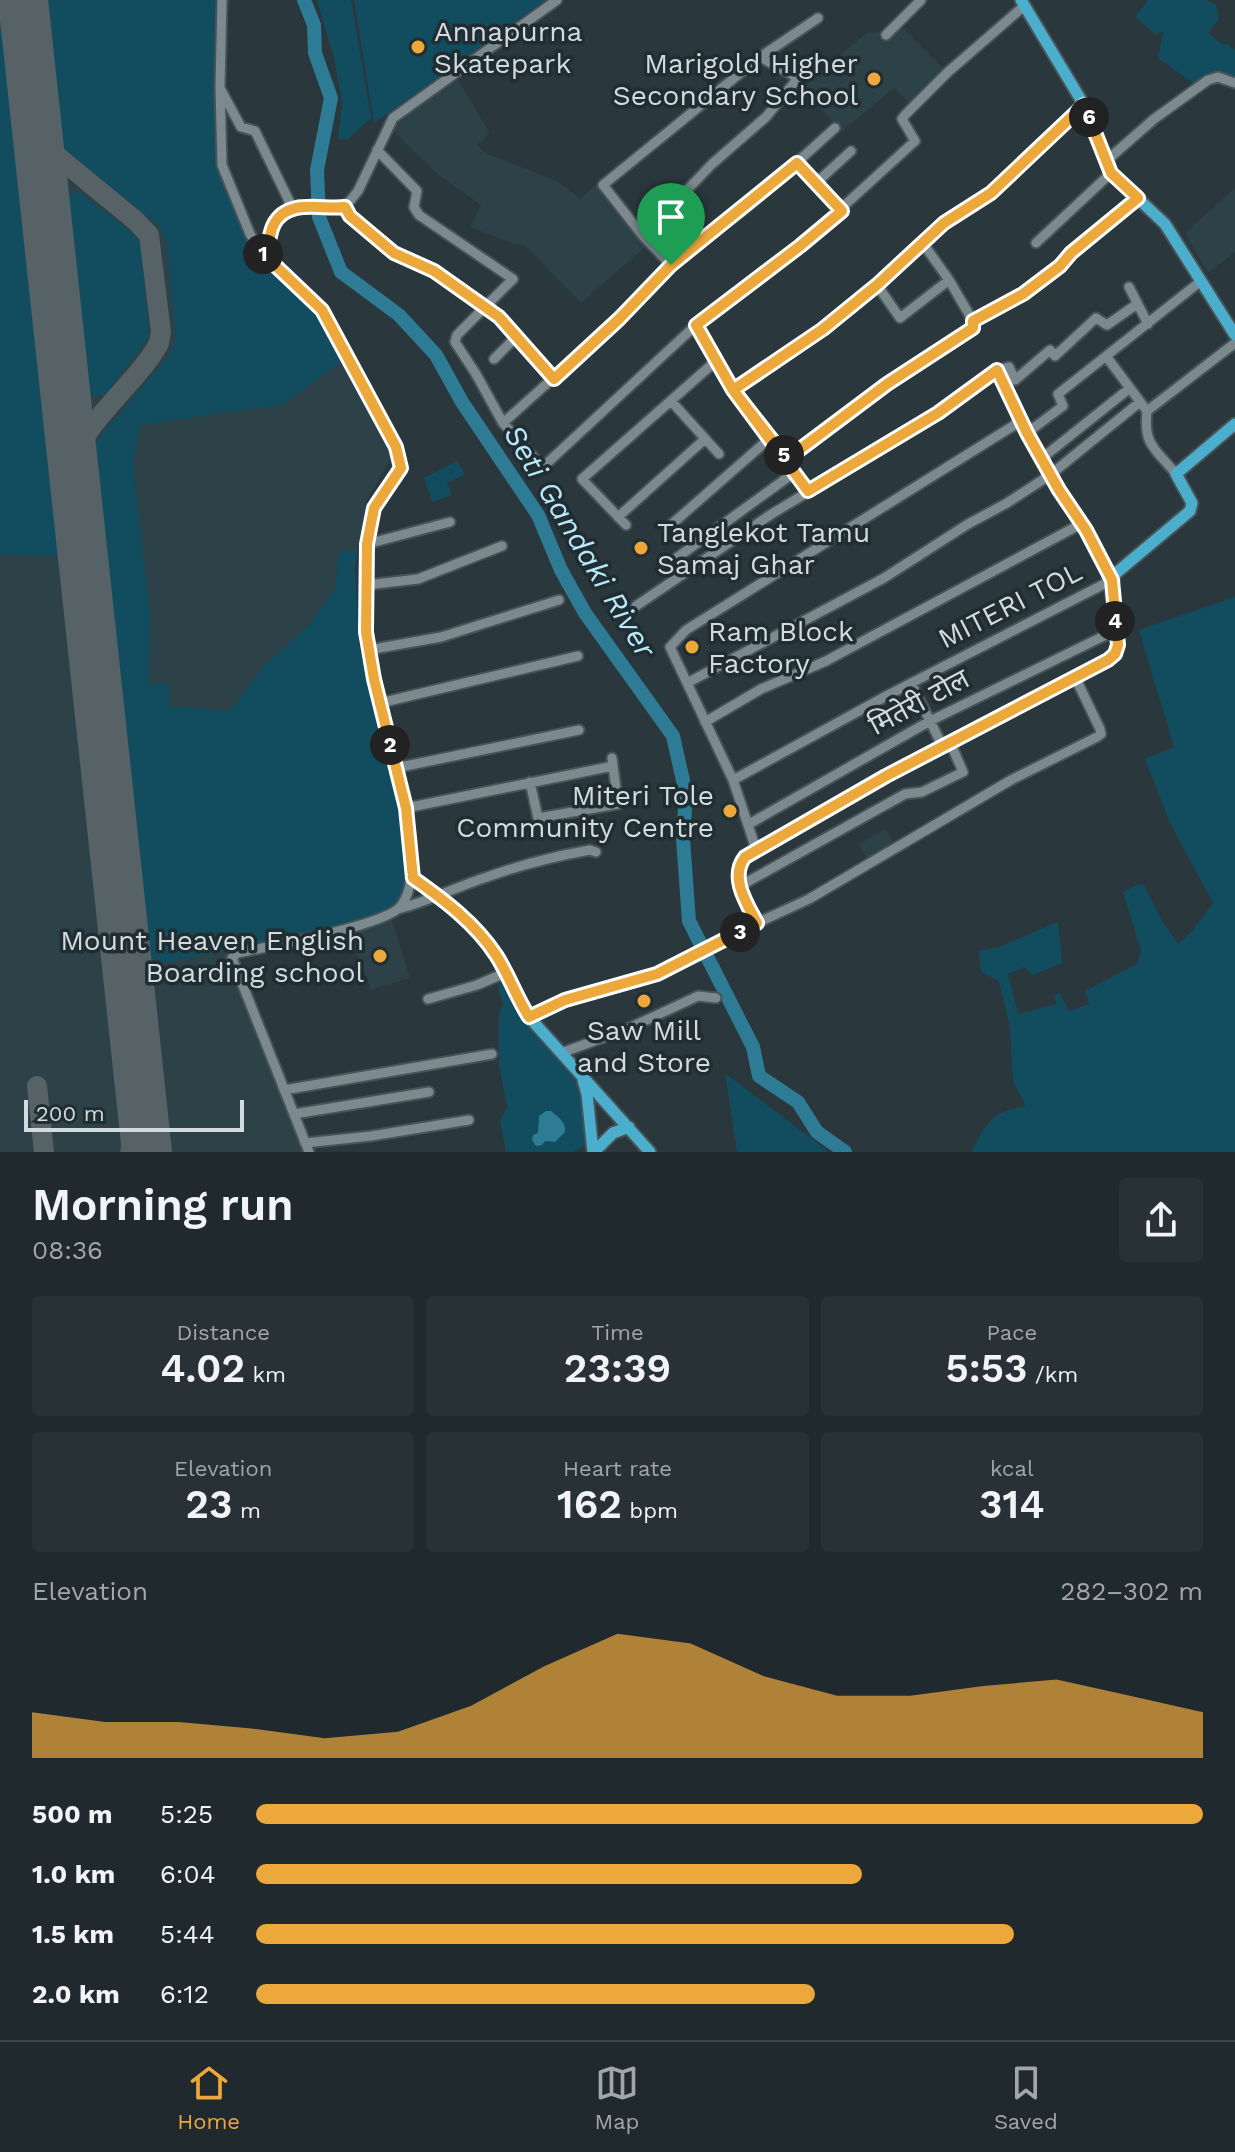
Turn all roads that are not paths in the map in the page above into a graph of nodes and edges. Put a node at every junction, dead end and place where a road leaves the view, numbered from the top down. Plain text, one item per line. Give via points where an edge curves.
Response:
1 (222, 0) edge
2 (557, 0) edge
3 (921, 0) edge
4 (1023, 3) edge
5 (818, 18) dead end
6 (886, 35) dead end
7 (760, 57) junction
8 (1235, 83) edge
9 (220, 87) junction
10 (1084, 105) junction
11 (835, 128) dead end
12 (377, 150) junction
13 (851, 151) dead end
14 (797, 163) junction
15 (1108, 168) junction
16 (816, 183) junction
17 (1138, 198) junction
18 (293, 209) junction
19 (344, 210) junction
20 (842, 211) junction
21 (643, 236) junction
22 (922, 242) junction
23 (1036, 243) dead end
24 (261, 252) junction
25 (671, 265) junction
26 (949, 280) junction
27 (1201, 281) junction
28 (877, 285) junction
29 (1129, 287) dead end
30 (1137, 304) junction
31 (486, 308) junction
32 (973, 321) junction
33 (1148, 324) junction
34 (696, 325) junction
35 (1235, 335) edge
36 (517, 336) junction
37 (1235, 343) edge
38 (1106, 356) junction
39 (494, 359) dead end
40 (717, 360) junction
41 (997, 370) junction
42 (554, 379) junction
43 (1130, 388) junction
44 (733, 390) junction
45 (671, 401) junction
46 (1144, 407) junction
47 (1021, 421) junction
48 (503, 423) junction
49 (1234, 428) edge
50 (1027, 433) junction
51 (770, 438) junction
52 (705, 439) junction
53 (719, 454) dead end
54 (787, 459) junction
55 (1041, 459) junction
56 (795, 472) junction
57 (1176, 474) junction
58 (1050, 475) junction
59 (808, 491) junction
60 (618, 517) junction
61 (450, 522) dead end
62 (672, 524) dead end
63 (1081, 524) junction
64 (626, 525) dead end
65 (367, 544) junction
66 (502, 546) dead end
67 (678, 577) junction
68 (1112, 580) junction
69 (367, 585) junction
70 (559, 600) dead end
71 (636, 606) dead end
72 (1116, 630) junction
73 (368, 650) junction
74 (578, 656) dead end
75 (1075, 677) junction
76 (689, 682) junction
77 (911, 683) junction
78 (380, 703) junction
79 (930, 721) junction
80 (705, 722) junction
81 (579, 730) dead end
82 (946, 744) junction
83 (396, 768) junction
84 (733, 780) junction
85 (530, 782) junction
86 (406, 808) junction
87 (749, 824) junction
88 (756, 849) junction
89 (596, 852) dead end
90 (413, 878) junction
91 (740, 886) junction
92 (440, 897) junction
93 (398, 909) junction
94 (757, 923) junction
95 (505, 973) junction
96 (716, 998) dead end
97 (428, 999) dead end
98 (529, 1017) junction
99 (561, 1053) junction
100 (492, 1054) dead end
101 (581, 1076) junction
102 (284, 1090) junction
103 (429, 1092) dead end
104 (294, 1114) junction
105 (469, 1120) dead end
106 (629, 1127) junction
107 (307, 1147) edge
108 (594, 1152) edge
109 (650, 1152) edge

1 - 9 street
2 - 12 street via 393,118
3 - 6 street
4 - 10 main road
4 - 20 street via 902,119 915,141
5 - 7 street
7 - 21 street via 798,78 766,117
7 - 21 street via 605,182 604,188
8 - 15 street via 1218,77 1208,80 1154,119
9 - 18 street via 241,127 255,131
9 - 24 street via 222,165
10 - 15 main road
10 - 22 street via 991,193
11 - 14 street
12 - 19 street
12 - 31 street via 417,191 414,207 419,215 513,279
13 - 16 street
14 - 16 street
14 - 25 street
15 - 17 main road
15 - 23 street
16 - 20 street
17 - 27 main road via 1165,224
17 - 32 street via 1023,294
18 - 19 street
18 - 24 street via 275,223 268,247
19 - 31 street via 394,253 434,271
20 - 34 street
21 - 25 street
22 - 26 street
22 - 28 street
24 - 65 street via 322,310 396,447 401,468 378,498
25 - 42 street
26 - 28 street via 900,318
26 - 32 street
27 - 33 street
27 - 35 main road
28 - 44 street
29 - 30 street
30 - 33 street
30 - 41 street via 1107,325 1096,318 1055,356 1050,350 1015,380 1008,367
31 - 36 street
31 - 48 street via 455,342
32 - 54 street via 973,328 900,374
33 - 38 street
34 - 40 street
34 - 48 street via 544,466
36 - 39 street
36 - 42 street
37 - 46 street
38 - 43 street
38 - 50 street via 1058,394 1063,407
40 - 44 street
40 - 45 street
41 - 47 street
41 - 59 street via 938,413
42 - 48 street
43 - 46 street
43 - 55 street
44 - 51 street
45 - 52 street
45 - 60 street via 582,479
46 - 57 street via 1150,443
46 - 58 street
47 - 50 street
47 - 76 street via 686,630 670,647
49 - 57 main road
50 - 55 street
51 - 54 street
51 - 62 street
52 - 53 street
52 - 60 street
54 - 56 street
55 - 58 street
56 - 59 street
56 - 67 street via 671,562
57 - 68 main road, MITERI TOL via 1192,503 1190,511
58 - 63 street
58 - 76 street via 884,578
59 - 67 street
60 - 64 street
61 - 65 street
63 - 68 street
63 - 80 street
65 - 69 street
66 - 69 street via 418,579
67 - 71 street
68 - 72 main road
68 - 77 street, MITERI TOL
69 - 73 street
70 - 73 street via 441,637
72 - 75 main road, मितेरी टोल via 1115,654
72 - 79 street, मितेरी टोल
73 - 78 street
74 - 78 street
75 - 82 main road, मितेरी टोल
75 - 94 street via 1101,734 1011,780 809,899
76 - 80 street
77 - 79 street
77 - 84 street, MITERI TOL
78 - 83 street
79 - 82 street
79 - 87 street, मितेरी टोल
80 - 84 street
81 - 83 street
82 - 88 main road, मितेरी टोल
82 - 91 street via 963,772 922,792 905,794
83 - 86 street
84 - 87 street
85 - 85 street via 612,762 618,804 538,818
85 - 86 street
86 - 90 street
87 - 88 street
88 - 91 main road via 738,865
89 - 92 street via 514,868
90 - 92 street
90 - 93 street
91 - 94 main road
92 - 93 street
92 - 95 street via 486,942
93 - 102 street via 341,930 233,955
94 - 98 main road via 647,978 565,1000
95 - 97 street
95 - 98 street
96 - 99 street via 698,996
98 - 99 main road
99 - 101 main road
100 - 102 street
101 - 106 main road
101 - 108 main road
102 - 104 street
103 - 104 street
104 - 107 street
105 - 107 street via 333,1138
106 - 108 main road via 613,1133
106 - 109 main road

